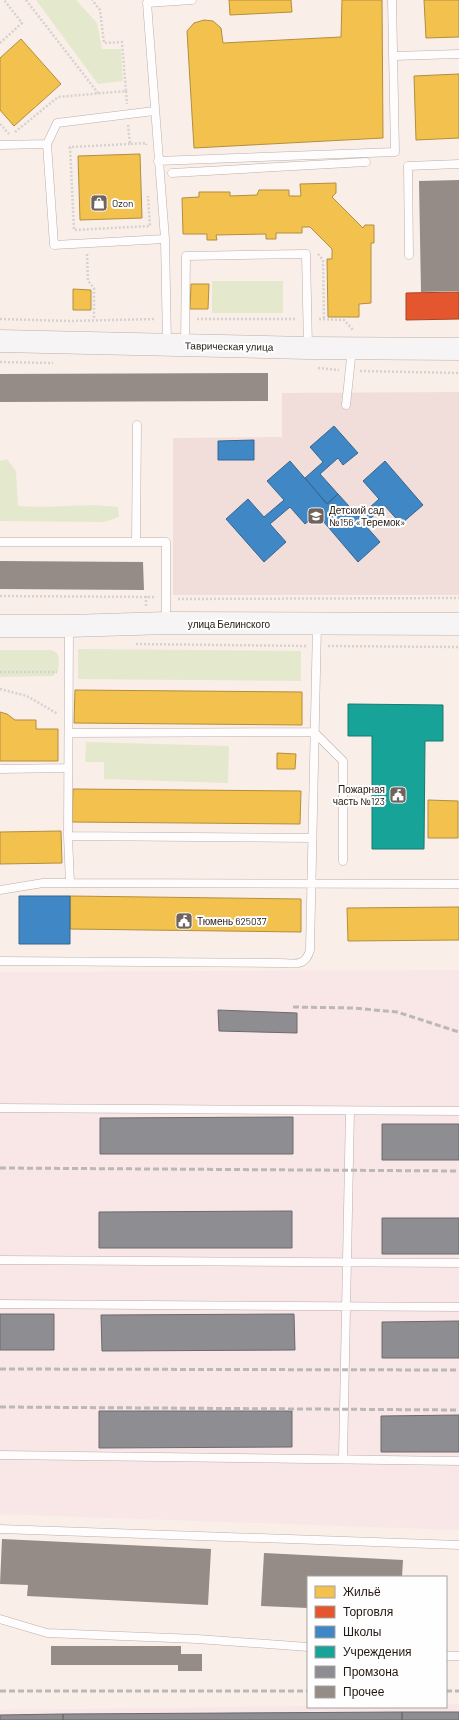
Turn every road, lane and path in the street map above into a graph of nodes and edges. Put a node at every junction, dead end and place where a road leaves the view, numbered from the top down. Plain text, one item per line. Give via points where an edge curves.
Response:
1 (4, 0) edge
2 (26, 0) edge
3 (92, 0) edge
4 (192, 0) edge
5 (392, 0) edge
6 (0, 43) edge
7 (459, 54) edge
8 (394, 56) junction
9 (126, 91) junction
10 (98, 93) junction
11 (154, 111) junction
12 (128, 114) junction
13 (0, 124) edge
14 (0, 144) edge
15 (47, 144) junction
16 (130, 144) junction
17 (146, 151) dead end
18 (158, 161) junction
19 (366, 162) dead end
20 (459, 164) edge
21 (172, 173) dead end
22 (148, 188) dead end
23 (86, 230) junction
24 (165, 239) junction
25 (87, 243) junction
26 (409, 255) dead end
27 (0, 319) edge
28 (166, 319) junction
29 (185, 319) junction
30 (308, 319) junction
31 (94, 320) junction
32 (353, 339) junction
33 (0, 341) edge
34 (176, 345) junction
35 (308, 348) junction
36 (459, 349) edge
37 (346, 405) dead end
38 (137, 425) dead end
39 (0, 542) edge
40 (136, 542) junction
41 (0, 596) edge
42 (459, 598) edge
43 (166, 599) junction
44 (166, 623) junction
45 (317, 624) junction
46 (459, 624) edge
47 (0, 626) edge
48 (69, 626) junction
49 (130, 644) dead end
50 (316, 646) junction
51 (459, 646) edge
52 (0, 672) edge
53 (68, 672) junction
54 (0, 689) edge
55 (69, 720) junction
56 (314, 732) junction
57 (70, 733) junction
58 (68, 768) junction
59 (0, 769) edge
60 (68, 836) junction
61 (312, 838) junction
62 (344, 861) dead end
63 (70, 883) junction
64 (311, 884) junction
65 (459, 884) edge
66 (0, 890) edge
67 (0, 961) edge
68 (0, 1108) edge
69 (350, 1111) junction
70 (459, 1111) edge
71 (0, 1260) edge
72 (347, 1262) junction
73 (459, 1263) edge
74 (0, 1304) edge
75 (347, 1306) junction
76 (459, 1307) edge
77 (0, 1455) edge
78 (343, 1459) junction
79 (459, 1461) edge
80 (0, 1529) edge
81 (459, 1545) edge
82 (0, 1619) edge
83 (307, 1647) edge
84 (447, 1656) edge
85 (459, 1656) edge

1 - 6 path via 22,23
2 - 10 path
3 - 9 path via 100,10 104,43 122,42
4 - 11 lane via 147,3
5 - 8 lane
7 - 8 lane
8 - 18 lane via 395,152
9 - 10 path
9 - 12 path
10 - 13 path via 58,97 11,136
11 - 12 lane
11 - 18 lane
12 - 15 lane via 57,123
12 - 16 path
14 - 15 lane
15 - 25 lane via 54,245
16 - 17 path via 146,143
16 - 23 path via 70,147 74,230
18 - 24 lane
19 - 21 lane
20 - 26 lane via 408,166
22 - 23 path via 150,226
23 - 25 path
24 - 25 lane
24 - 28 lane
25 - 31 path via 88,281 94,288
27 - 31 path
28 - 31 path
28 - 34 lane
29 - 30 path
29 - 30 lane via 186,256 299,254 306,254
29 - 34 lane
30 - 32 path via 344,320
30 - 35 lane
32 - 35 street, Таврическая улица
32 - 36 street, Таврическая улица
32 - 37 lane
33 - 34 street, Таврическая улица
34 - 35 street, Таврическая улица
38 - 40 lane
39 - 40 lane
40 - 43 lane via 166,542
41 - 43 path via 146,596
42 - 43 path
43 - 44 lane
44 - 45 street, улица Белинского
44 - 48 street, улица Белинского
45 - 46 street, улица Белинского
45 - 50 lane
47 - 48 street, улица Белинского
48 - 53 lane
49 - 50 path
50 - 51 path
50 - 56 lane
52 - 53 path
53 - 55 lane
54 - 55 path via 27,696
55 - 57 lane
56 - 57 lane
56 - 61 lane
56 - 62 lane via 343,761
57 - 58 lane
58 - 59 lane
58 - 60 lane
60 - 61 lane
60 - 63 lane
61 - 64 lane
63 - 64 lane
63 - 66 lane via 43,883
64 - 65 lane
64 - 67 lane via 310,950 308,960 304,963
68 - 69 lane
69 - 70 lane
69 - 72 lane
71 - 72 lane
72 - 73 lane
72 - 75 lane
74 - 75 lane
75 - 76 lane
75 - 78 lane
77 - 78 lane
78 - 79 lane
80 - 81 lane
82 - 83 lane via 47,1633 197,1639
84 - 85 lane

